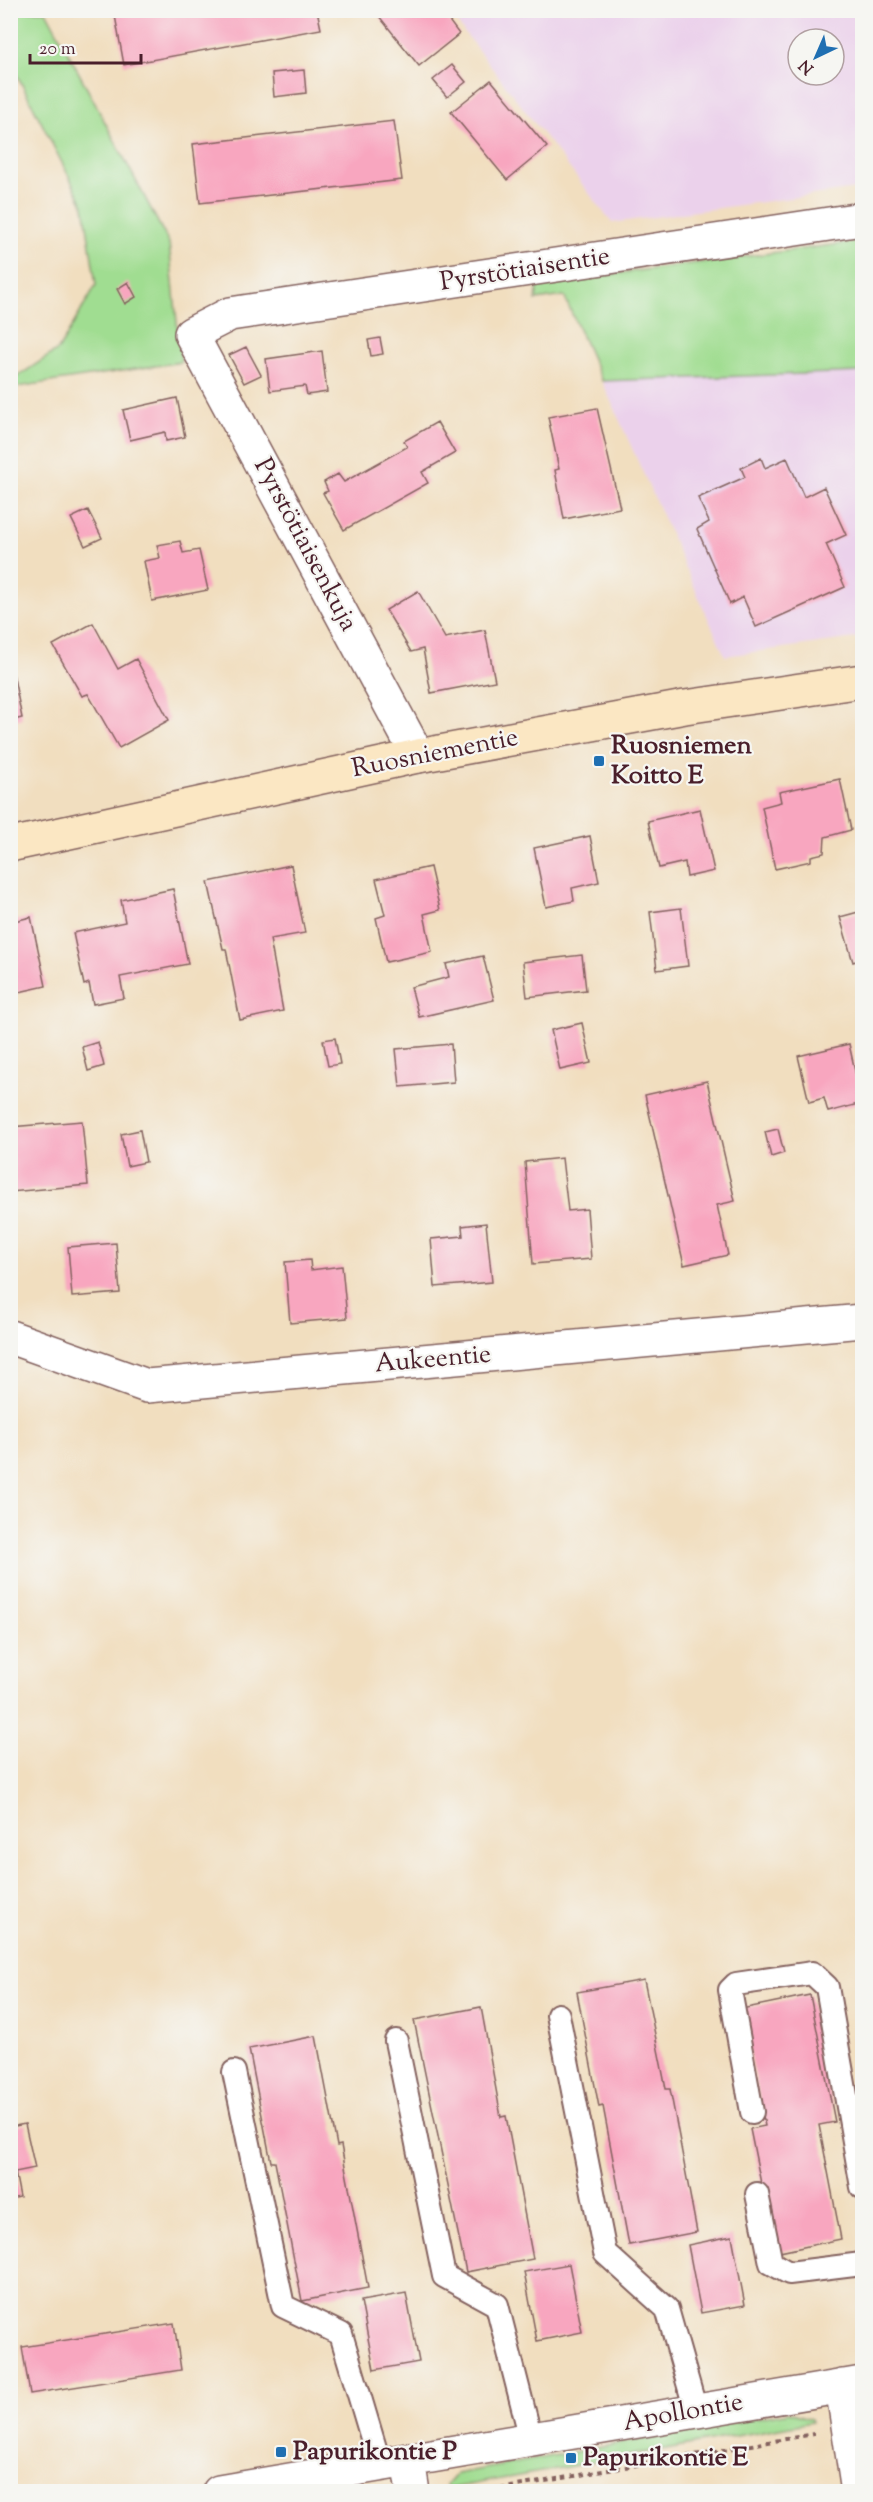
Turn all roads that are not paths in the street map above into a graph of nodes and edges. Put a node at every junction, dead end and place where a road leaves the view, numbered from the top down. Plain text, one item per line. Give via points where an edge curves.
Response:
1 (862, 219) edge
2 (191, 334) joint
3 (862, 681) edge
4 (418, 756) junction
5 (10, 844) edge
6 (862, 1321) edge
7 (10, 1337) edge
8 (558, 2015) dead end
9 (396, 2041) dead end
10 (234, 2072) dead end
11 (752, 2112) dead end
12 (862, 2187) edge
13 (757, 2194) dead end
14 (862, 2264) edge
15 (852, 2384) edge
16 (696, 2411) junction
17 (531, 2439) junction
18 (400, 2472) edge
19 (219, 2492) edge
20 (858, 2492) edge

1 - 2 street, Pyrstötiaisentie via 230,314
2 - 4 street, Pyrstötiaisenkuja
3 - 4 street, Ruosniementie via 685,707
4 - 5 street, Ruosniementie
6 - 7 street, Aukeentie via 147,1386
8 - 16 lane via 605,2253 666,2309
9 - 17 lane via 444,2276 497,2305
10 - 18 lane via 283,2306 341,2334
11 - 12 lane via 730,1990 736,1984 812,1973 827,1987
13 - 14 lane via 771,2263 789,2273
15 - 16 street, Apollontie
15 - 20 street via 847,2429
16 - 17 street, Apollontie
17 - 18 street, Apollontie
18 - 19 street, Apollontie

